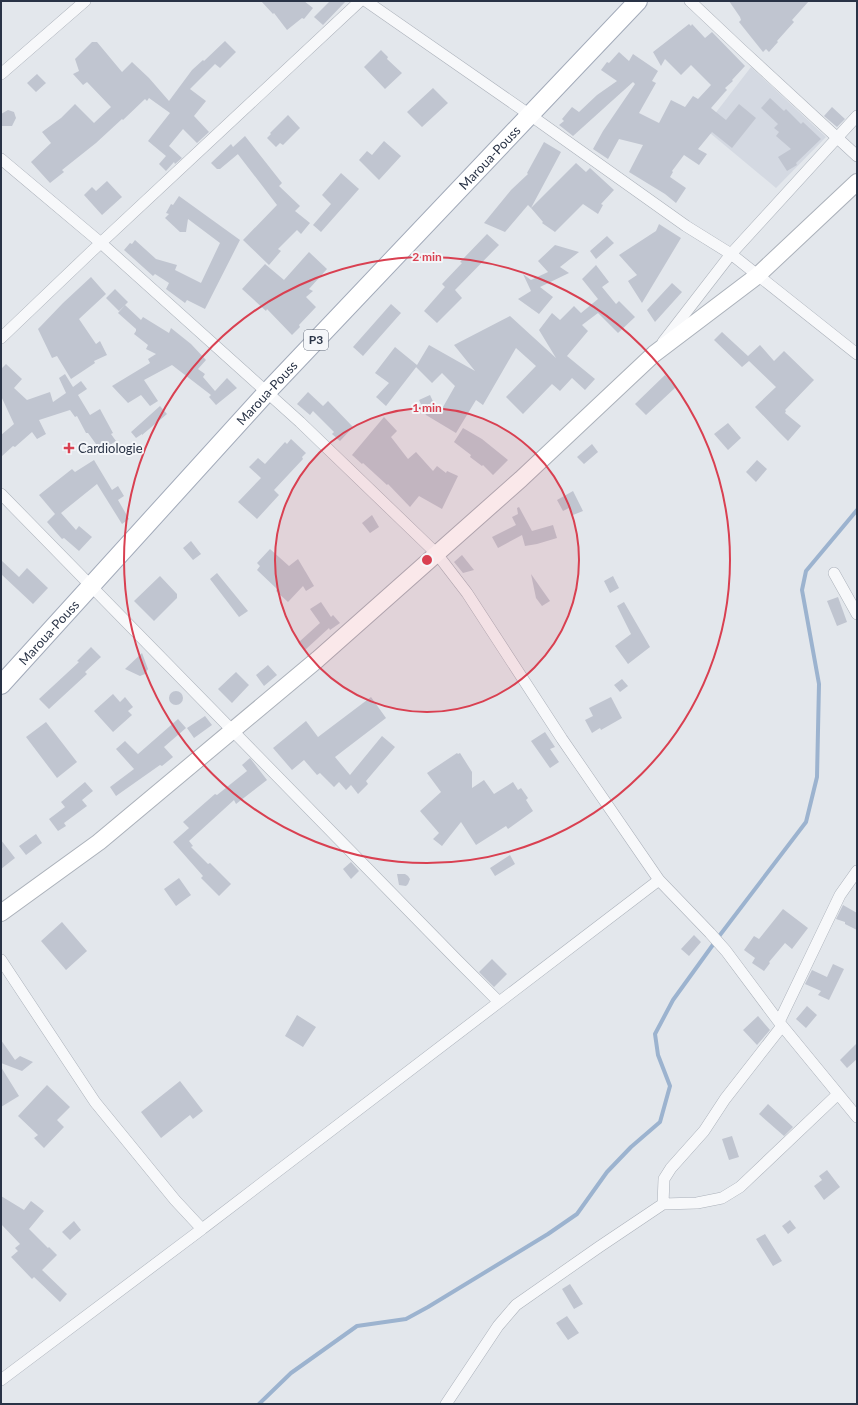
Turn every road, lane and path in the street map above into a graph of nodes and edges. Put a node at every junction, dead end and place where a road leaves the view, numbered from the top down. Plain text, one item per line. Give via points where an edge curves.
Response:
1 (85, 1) edge
2 (360, 1) edge
3 (366, 1) edge
4 (638, 1) edge
5 (690, 1) edge
6 (1, 74) edge
7 (530, 115) junction
8 (857, 116) edge
9 (838, 138) junction
10 (857, 156) edge
11 (1, 159) edge
12 (857, 182) edge
13 (101, 243) junction
14 (731, 254) junction
15 (757, 276) junction
16 (1, 338) edge
17 (654, 354) junction
18 (857, 354) edge
19 (267, 392) junction
20 (1, 494) edge
21 (437, 554) junction
22 (834, 573) dead end
23 (92, 585) junction
24 (857, 614) edge
25 (1, 685) edge
26 (232, 731) junction
27 (857, 871) edge
28 (659, 880) junction
29 (1, 913) edge
30 (1, 960) edge
31 (500, 1002) junction
32 (781, 1024) junction
33 (838, 1094) junction
34 (857, 1117) edge
35 (663, 1204) junction
36 (202, 1229) junction
37 (1, 1380) edge
38 (446, 1404) edge

1 - 6 street
2 - 13 street
3 - 7 street
4 - 7 main road, Maroua-Pouss / P3
5 - 9 street
7 - 14 street via 686,226
7 - 19 main road, Maroua-Pouss / P3
8 - 9 street
9 - 10 street
9 - 14 street
11 - 13 street
12 - 15 main road
13 - 16 street
13 - 19 street
14 - 15 street
14 - 17 street
15 - 17 main road
15 - 18 street
17 - 21 main road
19 - 21 street
19 - 23 main road, Maroua-Pouss / P3
20 - 23 street
21 - 26 main road
21 - 28 street via 467,593 562,739
22 - 24 street
23 - 25 main road, Maroua-Pouss / P3
23 - 26 street
26 - 29 main road via 100,842
26 - 31 street
27 - 32 street via 840,895
28 - 31 street
28 - 32 street via 726,951
30 - 36 street via 95,1102
31 - 36 street
32 - 33 street
32 - 35 street via 704,1131 671,1168 664,1179
33 - 34 street
33 - 35 street via 740,1187 722,1198 697,1203
35 - 38 street via 516,1305 498,1326
36 - 37 street

